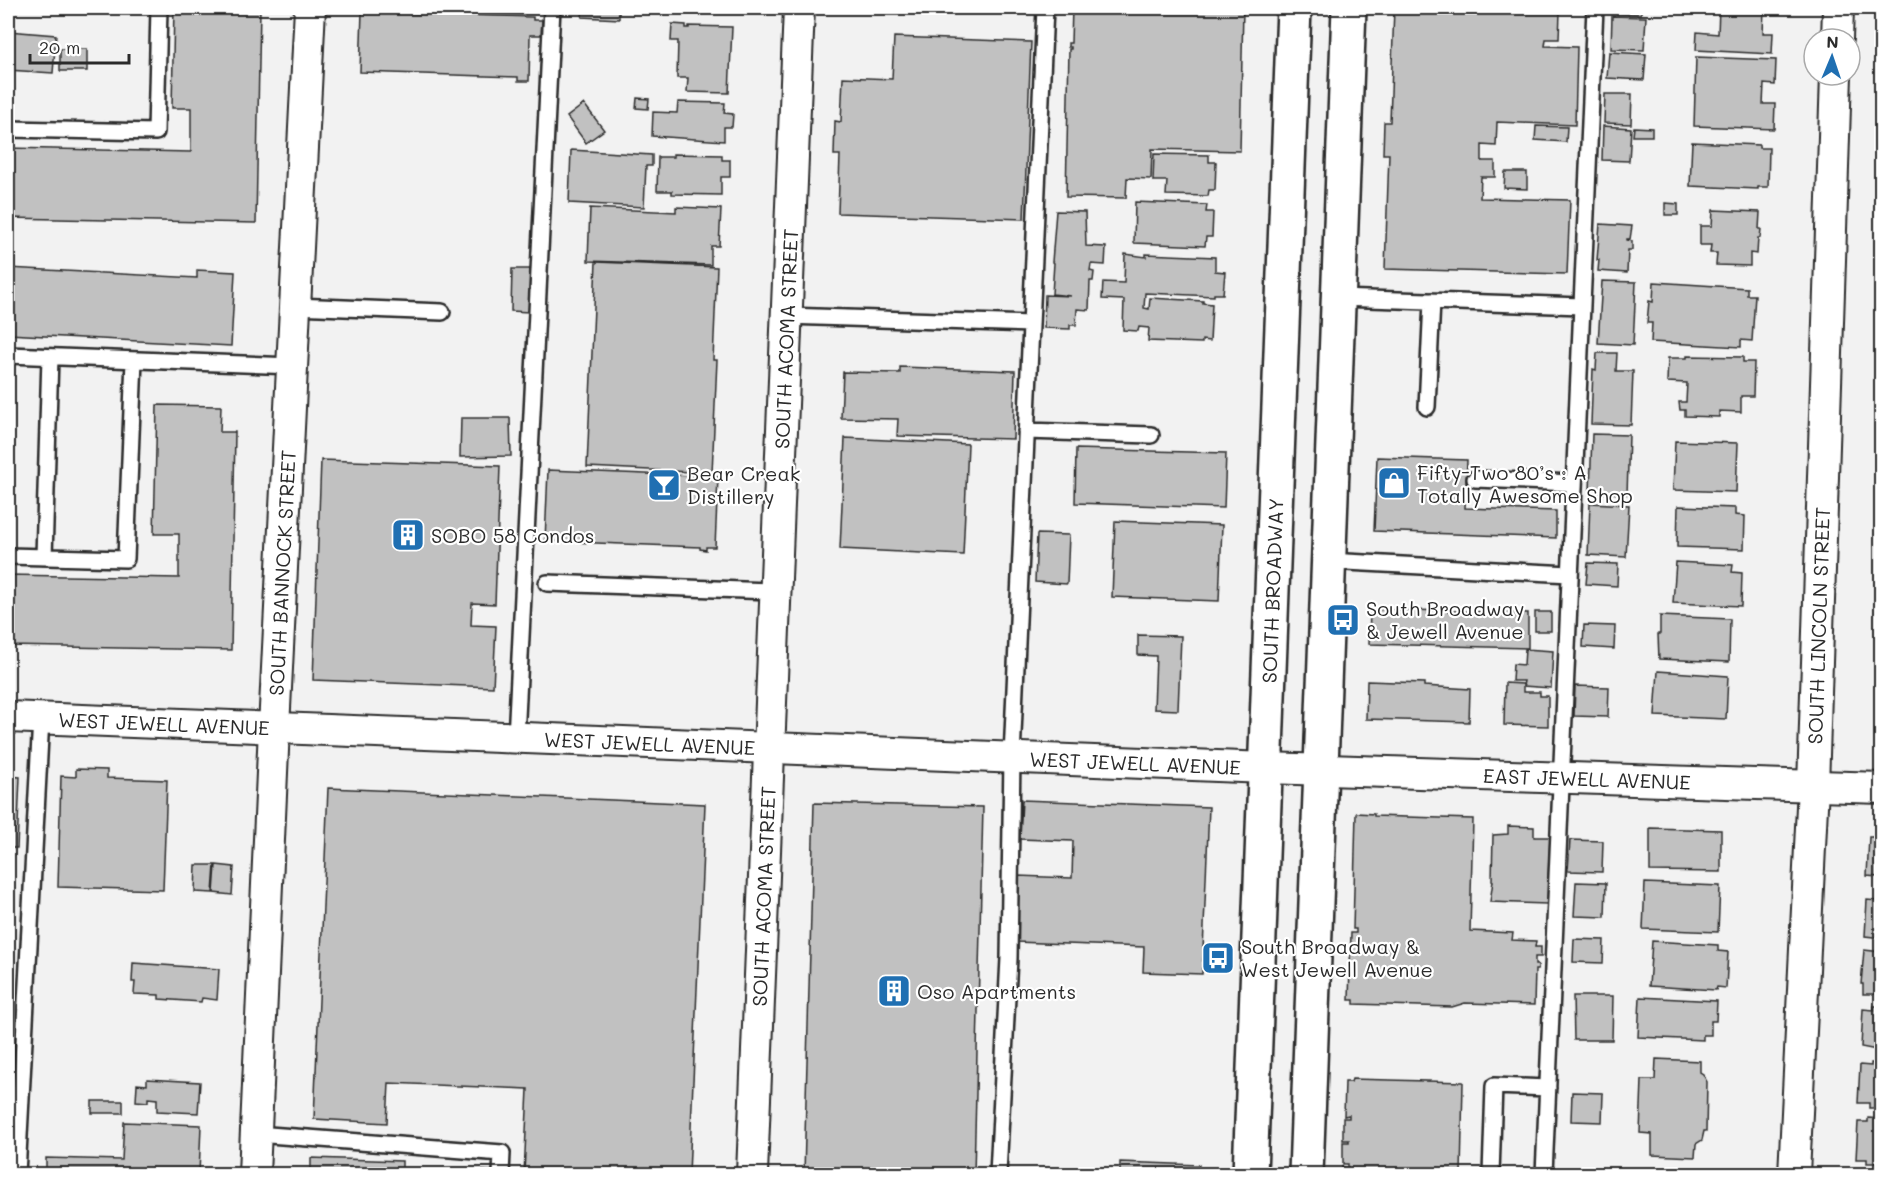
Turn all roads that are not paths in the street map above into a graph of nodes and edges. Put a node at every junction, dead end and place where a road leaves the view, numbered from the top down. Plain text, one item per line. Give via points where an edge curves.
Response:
1 (159, 8) edge
2 (310, 8) edge
3 (552, 8) edge
4 (800, 8) edge
5 (1045, 8) edge
6 (1294, 8) edge
7 (1349, 8) edge
8 (1595, 8) edge
9 (1838, 8) edge
10 (1837, 27) edge
11 (1836, 87) edge
12 (8, 129) edge
13 (1338, 298) junction
14 (1432, 301) junction
15 (295, 306) junction
16 (1582, 306) junction
17 (442, 312) dead end
18 (786, 316) junction
19 (1031, 324) junction
20 (8, 355) edge
21 (50, 357) junction
22 (134, 360) junction
23 (293, 366) junction
24 (1427, 407) dead end
25 (1026, 431) junction
26 (1151, 435) dead end
27 (1475, 478) dead end
28 (1574, 483) junction
29 (8, 556) edge
30 (44, 557) junction
31 (1328, 561) junction
32 (1570, 574) junction
33 (547, 583) dead end
34 (774, 591) junction
35 (8, 717) edge
36 (41, 718) junction
37 (273, 728) junction
38 (516, 738) junction
39 (768, 748) junction
40 (1012, 757) junction
41 (1293, 769) junction
42 (1562, 777) junction
43 (1813, 786) junction
44 (1881, 788) edge
45 (1548, 1088) junction
46 (256, 1134) junction
47 (17, 1174) edge
48 (254, 1174) edge
49 (501, 1174) edge
50 (752, 1174) edge
51 (998, 1174) edge
52 (1250, 1174) edge
53 (1306, 1174) edge
54 (1491, 1174) edge
55 (1544, 1174) edge
56 (1794, 1174) edge

1 - 12 lane via 156,132
2 - 15 street, SOUTH BANNOCK STREET
3 - 38 lane
4 - 18 street, SOUTH ACOMA STREET
5 - 19 lane
6 - 41 main road, SOUTH BROADWAY
7 - 13 main road, SOUTH BROADWAY
8 - 16 lane
9 - 10 street
11 - 43 street, SOUTH LINCOLN STREET
13 - 14 lane
13 - 31 main road, SOUTH BROADWAY
14 - 16 lane
14 - 24 lane
15 - 17 lane
15 - 23 street, SOUTH BANNOCK STREET
16 - 28 lane
18 - 19 lane
18 - 34 street, SOUTH ACOMA STREET
19 - 25 lane
20 - 21 lane
21 - 22 lane
21 - 30 lane
22 - 23 lane
22 - 30 lane via 126,559
23 - 37 street, SOUTH BANNOCK STREET
25 - 26 lane
25 - 40 lane
27 - 28 lane
28 - 32 lane
29 - 30 lane
31 - 32 lane
31 - 41 main road, SOUTH BROADWAY
32 - 42 lane
33 - 34 lane
34 - 39 street, SOUTH ACOMA STREET
35 - 36 street, WEST JEWELL AVENUE
36 - 37 street, WEST JEWELL AVENUE
36 - 47 lane
37 - 38 street, WEST JEWELL AVENUE
37 - 46 street, SOUTH BANNOCK STREET
38 - 39 street, WEST JEWELL AVENUE
39 - 40 street, WEST JEWELL AVENUE
39 - 50 street, SOUTH ACOMA STREET
40 - 41 street, WEST JEWELL AVENUE
40 - 51 lane via 1009,958
41 - 42 street, EAST JEWELL AVENUE
41 - 52 main road, SOUTH BROADWAY
41 - 53 main road, SOUTH BROADWAY
42 - 43 street, EAST JEWELL AVENUE
42 - 45 lane
43 - 44 street, EAST JEWELL AVENUE
43 - 56 street, SOUTH LINCOLN STREET
45 - 54 lane via 1494,1086
45 - 55 lane
46 - 48 street, SOUTH BANNOCK STREET
46 - 49 lane via 502,1153

